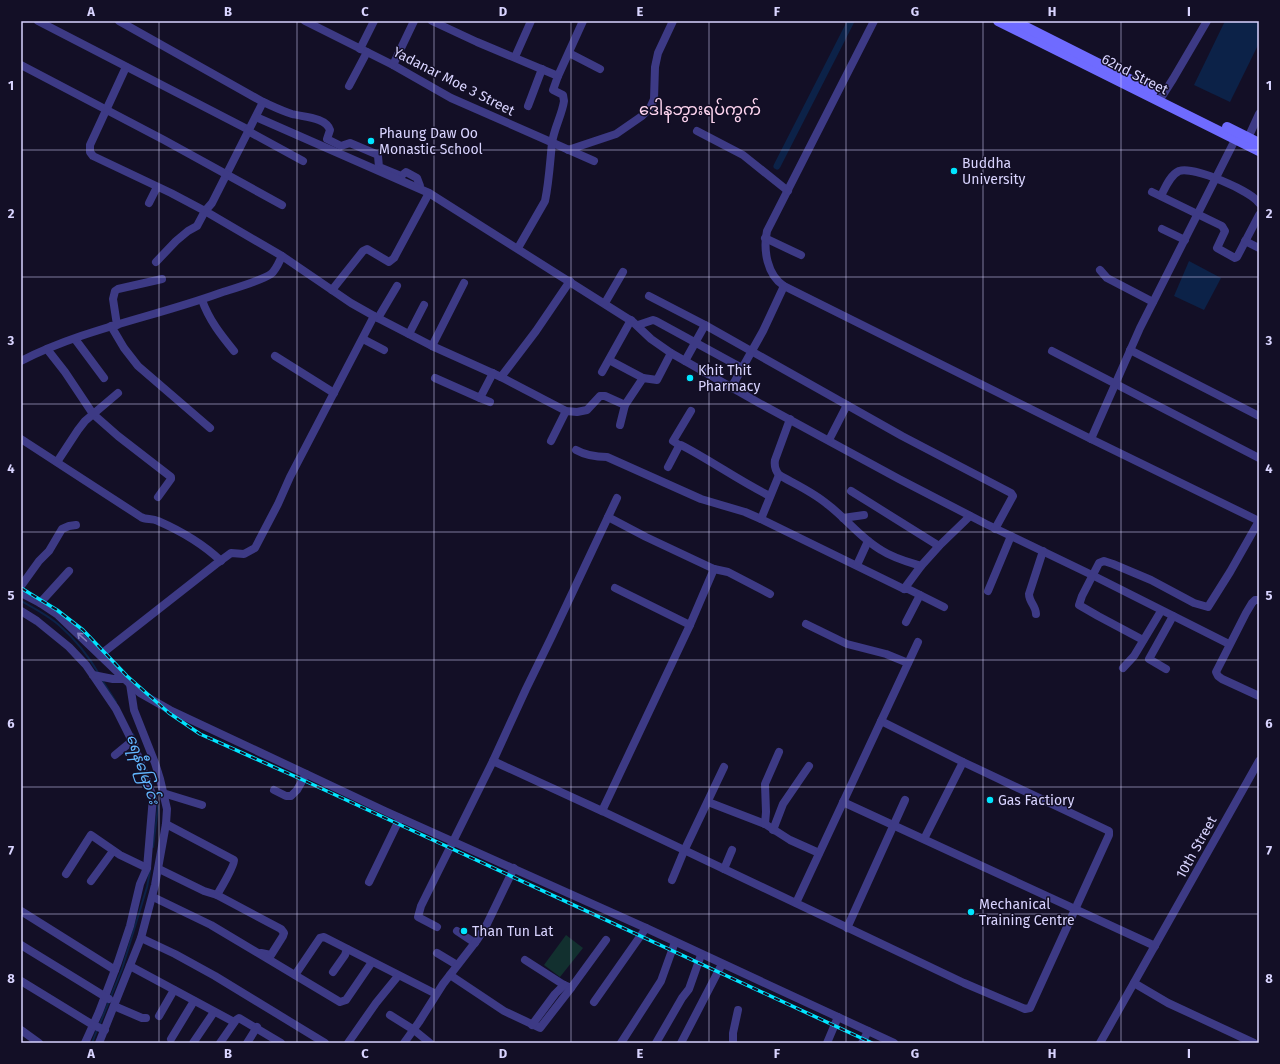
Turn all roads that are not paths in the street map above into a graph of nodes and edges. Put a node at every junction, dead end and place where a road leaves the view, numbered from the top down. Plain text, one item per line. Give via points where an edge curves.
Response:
1 (38, 21) edge
2 (119, 21) edge
3 (305, 21) edge
4 (374, 21) edge
5 (414, 21) edge
6 (432, 21) edge
7 (531, 21) edge
8 (583, 21) edge
9 (673, 21) edge
10 (874, 21) edge
11 (998, 21) edge
12 (1014, 21) edge
13 (1207, 21) edge
14 (364, 50) junction
15 (569, 53) junction
16 (515, 57) junction
17 (21, 65) edge
18 (393, 65) junction
19 (126, 68) junction
20 (542, 69) junction
21 (600, 69) dead end
22 (558, 76) junction
23 (349, 86) dead end
24 (1160, 98) junction
25 (263, 102) junction
26 (528, 106) dead end
27 (106, 110) junction
28 (1259, 114) edge
29 (256, 117) junction
30 (248, 131) junction
31 (697, 131) dead end
32 (1237, 136) junction
33 (1248, 138) junction
34 (552, 142) junction
35 (1259, 143) edge
36 (568, 150) junction
37 (1259, 151) edge
38 (303, 161) dead end
39 (594, 161) dead end
40 (226, 174) junction
41 (1216, 178) junction
42 (157, 187) junction
43 (419, 188) junction
44 (788, 191) junction
45 (1152, 192) dead end
46 (429, 193) junction
47 (1161, 196) junction
48 (149, 203) dead end
49 (1259, 203) edge
50 (282, 205) dead end
51 (205, 211) junction
52 (1198, 214) junction
53 (1259, 215) edge
54 (1162, 228) dead end
55 (766, 238) junction
56 (1185, 240) junction
57 (1245, 242) junction
58 (518, 248) junction
59 (1259, 248) edge
60 (801, 255) dead end
61 (282, 256) junction
62 (156, 262) dead end
63 (1100, 270) dead end
64 (623, 272) dead end
65 (162, 279) dead end
66 (570, 281) junction
67 (464, 283) dead end
68 (397, 286) dead end
69 (784, 286) junction
70 (332, 290) junction
71 (649, 296) dead end
72 (202, 300) junction
73 (1153, 302) junction
74 (605, 303) junction
75 (424, 305) dead end
76 (376, 317) junction
77 (634, 323) junction
78 (704, 325) junction
79 (114, 326) junction
80 (409, 334) junction
81 (75, 339) junction
82 (363, 339) junction
83 (695, 342) junction
84 (432, 346) junction
85 (46, 349) junction
86 (384, 350) dead end
87 (1130, 350) junction
88 (234, 351) dead end
89 (1052, 351) dead end
90 (751, 352) junction
91 (671, 353) junction
92 (275, 356) dead end
93 (609, 360) junction
94 (21, 361) edge
95 (685, 361) junction
96 (742, 368) junction
97 (602, 372) dead end
98 (493, 373) junction
99 (501, 377) junction
100 (104, 378) dead end
101 (435, 378) dead end
102 (643, 378) junction
103 (1114, 384) junction
104 (731, 388) junction
105 (118, 393) dead end
106 (334, 393) junction
107 (480, 398) junction
108 (490, 402) dead end
109 (625, 405) junction
110 (847, 405) junction
111 (566, 411) junction
112 (691, 412) dead end
113 (93, 414) junction
114 (1259, 416) edge
115 (790, 419) junction
116 (620, 425) dead end
117 (210, 428) dead end
118 (21, 439) edge
119 (1091, 439) junction
120 (829, 440) junction
121 (551, 441) dead end
122 (679, 445) junction
123 (576, 450) dead end
124 (1259, 458) edge
125 (57, 462) junction
126 (668, 467) dead end
127 (779, 475) junction
128 (851, 491) dead end
129 (770, 496) junction
130 (158, 497) dead end
131 (617, 498) dead end
132 (864, 515) dead end
133 (970, 516) junction
134 (608, 517) junction
135 (843, 518) junction
136 (762, 519) junction
137 (1259, 521) edge
138 (76, 525) dead end
139 (995, 528) junction
140 (1011, 536) junction
141 (868, 541) junction
142 (939, 546) junction
143 (1043, 551) junction
144 (221, 561) junction
145 (857, 565) junction
146 (921, 566) junction
147 (714, 569) junction
148 (69, 571) dead end
149 (1092, 575) junction
150 (21, 586) edge
151 (615, 588) dead end
152 (904, 589) junction
153 (988, 591) dead end
154 (21, 593) edge
155 (770, 594) dead end
156 (920, 595) junction
157 (1259, 600) edge
158 (40, 603) junction
159 (944, 606) dead end
160 (21, 611) edge
161 (1161, 611) junction
162 (1036, 614) dead end
163 (1173, 616) junction
164 (906, 622) dead end
165 (806, 624) dead end
166 (690, 625) junction
167 (1143, 640) junction
168 (918, 642) dead end
169 (1229, 644) junction
170 (100, 655) junction
171 (908, 663) junction
172 (1123, 668) dead end
173 (1166, 669) dead end
174 (94, 674) junction
175 (125, 681) junction
176 (1259, 696) edge
177 (881, 722) junction
178 (132, 741) junction
179 (779, 752) dead end
180 (115, 755) dead end
181 (492, 761) junction
182 (963, 762) junction
183 (1259, 762) edge
184 (809, 766) dead end
185 (724, 768) dead end
186 (306, 774) junction
187 (274, 790) dead end
188 (164, 793) junction
189 (906, 800) dead end
190 (708, 802) junction
191 (843, 802) junction
192 (202, 805) dead end
193 (602, 811) junction
194 (400, 818) junction
195 (166, 824) junction
196 (764, 824) junction
197 (894, 825) junction
198 (773, 830) junction
199 (924, 839) junction
200 (453, 841) junction
201 (732, 850) dead end
202 (113, 851) junction
203 (684, 851) junction
204 (819, 854) junction
205 (147, 868) junction
206 (514, 868) junction
207 (724, 869) junction
208 (158, 870) junction
209 (66, 874) dead end
210 (672, 880) dead end
211 (91, 881) dead end
212 (369, 882) dead end
213 (217, 895) junction
214 (153, 897) junction
215 (796, 903) junction
216 (1075, 908) junction
217 (21, 911) edge
218 (133, 919) junction
219 (145, 920) junction
220 (437, 927) dead end
221 (646, 928) junction
222 (847, 928) junction
223 (457, 931) dead end
224 (141, 938) junction
225 (606, 940) dead end
226 (676, 942) junction
227 (475, 943) junction
228 (21, 945) edge
229 (1155, 946) junction
230 (347, 948) junction
231 (254, 951) junction
232 (437, 953) dead end
233 (701, 955) junction
234 (525, 960) dead end
235 (372, 962) junction
236 (722, 964) junction
237 (457, 965) junction
238 (130, 966) junction
239 (115, 970) junction
240 (333, 972) dead end
241 (450, 975) junction
242 (295, 976) junction
243 (398, 976) junction
244 (21, 981) edge
245 (1134, 983) junction
246 (568, 986) junction
247 (174, 990) junction
248 (436, 994) junction
249 (105, 998) junction
250 (194, 1001) junction
251 (594, 1002) dead end
252 (115, 1003) junction
253 (738, 1010) dead end
254 (214, 1012) junction
255 (390, 1015) dead end
256 (159, 1016) dead end
257 (838, 1017) junction
258 (146, 1018) dead end
259 (234, 1022) junction
260 (93, 1025) junction
261 (257, 1027) junction
262 (21, 1030) edge
263 (104, 1030) junction
264 (414, 1030) junction
265 (868, 1031) junction
266 (171, 1039) dead end
267 (311, 1040) edge
268 (877, 1040) edge
269 (277, 1042) edge
270 (39, 1043) edge
271 (85, 1043) edge
272 (99, 1043) edge
273 (193, 1043) edge
274 (220, 1043) edge
275 (247, 1043) edge
276 (325, 1043) edge
277 (348, 1043) edge
278 (404, 1043) edge
279 (430, 1043) edge
280 (621, 1043) edge
281 (656, 1043) edge
282 (681, 1043) edge
283 (733, 1043) edge
284 (827, 1043) edge
285 (862, 1043) edge
286 (894, 1043) edge
287 (1100, 1043) edge
288 (1254, 1043) edge

1 - 19 street
2 - 25 street
3 - 14 street, Yadanar Moe 3 Street
4 - 14 street
5 - 18 street
6 - 16 street
7 - 16 street
8 - 15 street
9 - 36 street via 658,53 654,99 650,108 616,134
10 - 44 street
11 - 24 main road, 62nd Street
12 - 24 main road, 62nd Street
13 - 24 street
14 - 18 street, Yadanar Moe 3 Street
14 - 23 street
15 - 21 street
15 - 22 street
16 - 20 street
17 - 27 street
18 - 34 street, Yadanar Moe 3 Street via 451,98
19 - 27 street
19 - 30 street
20 - 22 street
20 - 26 street
22 - 34 street via 553,90 562,95 564,101
24 - 32 main road, 62nd Street
25 - 29 street
25 - 43 street via 291,114 320,120 330,130 327,139 342,146 350,143 376,154 379,167 400,176 406,172 417,178
27 - 40 street
27 - 42 street via 90,145 90,152 93,156
28 - 33 street
29 - 30 street
29 - 43 street
30 - 38 street
30 - 40 street
31 - 44 street via 743,156
32 - 33 main road, 62nd Street
32 - 37 main road, 62nd Street
32 - 41 street
33 - 35 main road, 62nd Street
34 - 36 street, Yadanar Moe 3 Street
34 - 58 street via 545,201
36 - 39 street, Yadanar Moe 3 Street
40 - 50 street
40 - 51 street via 212,203
41 - 47 street via 1184,170 1172,177
41 - 49 street via 1254,197
41 - 52 street
42 - 48 street
42 - 51 street
43 - 46 street
44 - 55 street via 767,231
45 - 47 street
46 - 58 street
46 - 70 street via 394,258 389,262 367,249 363,251
47 - 52 street
51 - 61 street
51 - 62 street via 197,226 176,241
52 - 56 street
52 - 57 street via 1225,229 1217,249 1236,258
53 - 57 street
54 - 56 street
55 - 60 street
55 - 69 street via 765,249 770,267 778,282
56 - 73 street
57 - 59 street
58 - 66 street
61 - 70 street
61 - 72 street via 268,276
63 - 73 street via 1107,278
64 - 74 street
65 - 79 street via 115,291
66 - 74 street
66 - 99 street
67 - 84 street
68 - 76 street
69 - 90 street
69 - 119 street
70 - 76 street
71 - 78 street
72 - 79 street
72 - 88 street via 206,313
73 - 87 street
74 - 77 street
75 - 80 street
76 - 80 street
76 - 82 street
77 - 83 street via 653,320
77 - 91 street
77 - 93 street
78 - 83 street
78 - 90 street
79 - 81 street
79 - 117 street via 124,348 138,366
80 - 84 street
81 - 85 street
81 - 100 street
82 - 86 street
82 - 106 street
83 - 95 street
83 - 96 street
84 - 98 street
85 - 94 street
85 - 113 street
87 - 103 street
87 - 114 street
89 - 103 street
90 - 96 street
90 - 110 street
91 - 95 street
91 - 102 street via 657,380
92 - 106 street
93 - 97 street
93 - 102 street
95 - 104 street
96 - 104 street
98 - 99 street
98 - 107 street
99 - 111 street
101 - 107 street
102 - 109 street
103 - 119 street
103 - 124 street
104 - 115 street
105 - 113 street
106 - 144 street via 255,548 244,554 231,553
107 - 108 street
109 - 111 street via 600,396 587,410
109 - 116 street
110 - 120 street
110 - 139 street via 1012,494
111 - 121 street
112 - 122 street via 673,441
113 - 125 street via 78,430
113 - 130 street via 171,477
115 - 120 street
115 - 127 street via 775,460 775,469
118 - 125 street
119 - 137 street
120 - 133 street
122 - 126 street
122 - 129 street via 710,460 741,481
123 - 136 street via 596,457 606,457 700,499
125 - 144 street via 144,518 157,520 178,530
127 - 129 street
127 - 135 street via 822,499
128 - 142 street
129 - 136 street
131 - 134 street
132 - 135 street
133 - 139 street
133 - 142 street
134 - 147 street
134 - 181 street
135 - 141 street
136 - 145 street
137 - 149 street via 1210,606 1194,603 1151,580 1107,561 1100,563
138 - 150 street via 62,529 50,551 39,561
139 - 140 street
140 - 143 street
140 - 153 street
141 - 145 street
141 - 146 street via 887,554
142 - 146 street
143 - 149 street
143 - 162 street via 1029,594
144 - 170 street
145 - 152 street
146 - 152 street
147 - 155 street via 728,572
147 - 166 street
148 - 158 street
149 - 161 street
149 - 167 street via 1079,604
151 - 166 street
152 - 156 street
154 - 158 street
156 - 159 street
156 - 164 street
157 - 169 street via 1252,603
170 -> 158 street via 58,615
160 - 174 street via 69,647
161 - 163 street
161 - 167 street
163 - 169 street
163 - 173 street via 1149,659
165 - 171 street via 848,644
166 - 193 street
167 - 172 street
168 - 171 street
169 - 176 street via 1217,666 1216,674
170 - 175 street
171 - 177 street
174 - 175 street
174 - 178 street
175 - 186 street via 146,697 170,710
175 - 188 street
177 - 182 street
177 - 191 street
178 - 180 street
178 - 205 street via 153,797
179 - 196 street via 765,784
181 - 193 street
181 - 200 street
182 - 199 street
182 - 216 street via 1109,831
183 - 229 street, 10th Street
184 - 198 street via 783,804
185 - 190 street
186 - 187 street via 291,796
186 - 194 street
188 - 192 street
188 - 195 street
189 - 197 street
190 - 196 street
190 - 203 street
191 - 197 street
191 - 204 street
193 - 203 street
194 - 200 street
194 - 212 street
195 - 208 street
195 - 213 street via 234,860
196 - 198 street
197 - 199 street
197 - 222 street
198 - 204 street
199 - 216 street
200 - 206 street
200 - 220 street via 417,916
201 - 207 street
202 - 205 street
202 - 209 street via 90,835
202 - 211 street
203 - 207 street
203 - 210 street
204 - 215 street
205 - 218 street via 140,884
206 - 221 street
206 - 227 street via 494,911
207 - 215 street
208 - 213 street
208 - 214 street
213 - 231 street via 284,933 271,955
214 - 219 street
214 - 231 street via 211,925
215 - 222 street
216 - 222 street via 1032,1007 1026,1010
216 - 229 street
217 - 239 street
218 - 219 street
218 - 239 street
219 - 224 street
221 - 226 street
221 - 251 street
223 - 227 street
224 - 238 street
224 - 267 street via 215,976
225 - 246 street
226 - 233 street
226 - 280 street via 661,981
227 - 237 street
228 - 249 street
229 - 245 street, 10th Street
230 - 235 street
230 - 240 street
230 - 242 street via 322,937
231 - 242 street
232 - 237 street
233 - 236 street
233 - 281 street via 689,989
234 - 246 street
235 - 242 street via 344,1002
235 - 243 street
236 - 257 street
236 - 282 street
237 - 241 street
238 - 247 street
238 - 252 street
239 - 249 street
241 - 246 street via 504,1011 532,1025 555,994
241 - 248 street
243 - 248 street
243 - 277 street
244 - 260 street
245 - 287 street, 10th Street
245 - 288 street via 1168,1003
247 - 250 street
247 - 256 street
248 - 264 street
249 - 252 street
249 - 260 street
250 - 254 street
250 - 266 street
252 - 258 street
252 - 263 street
253 - 283 street
254 - 259 street
254 - 273 street
255 - 264 street
257 - 265 street
257 - 284 street
259 - 261 street via 239,1018
259 - 274 street
260 - 263 street
260 - 271 street
261 - 269 street
261 - 275 street
262 - 270 street
263 - 272 street
264 - 278 street
264 - 279 street
265 - 268 street
265 - 285 street
267 - 276 street
268 - 286 street

